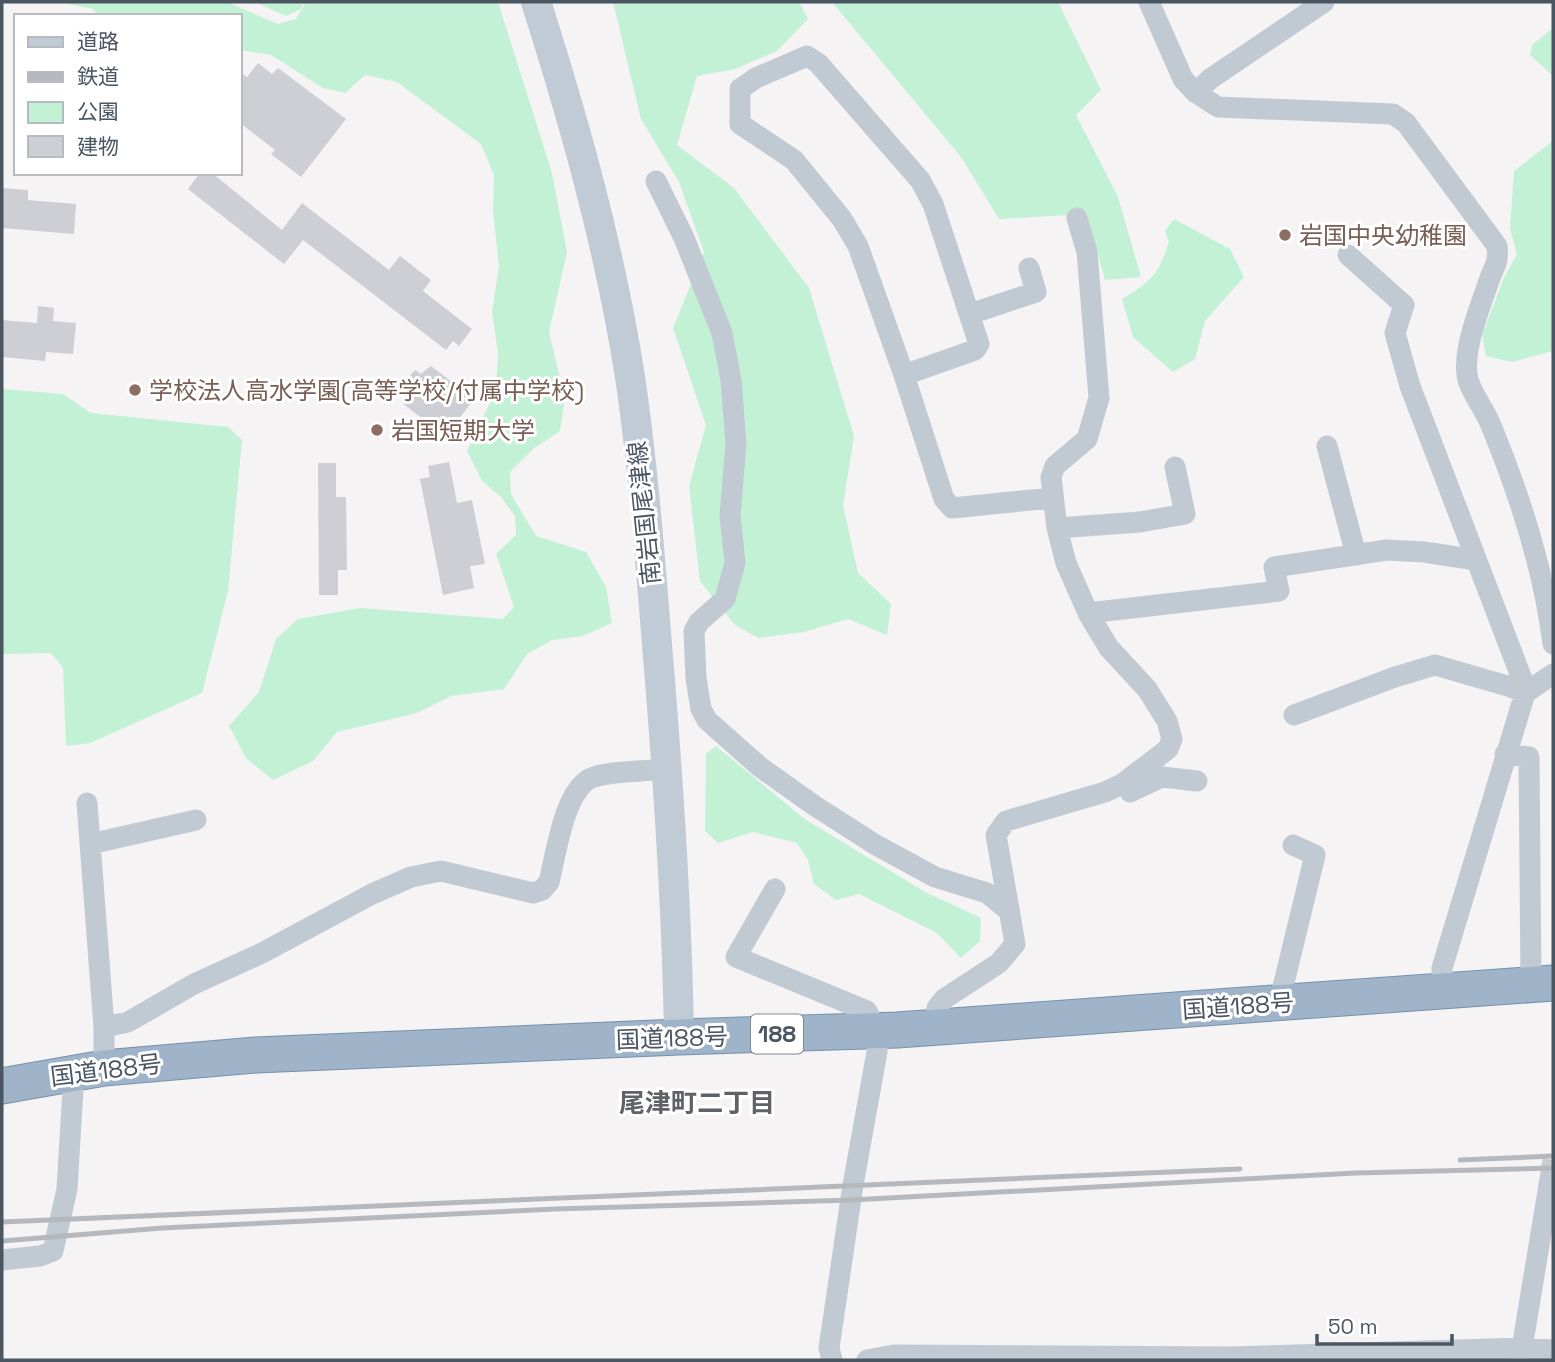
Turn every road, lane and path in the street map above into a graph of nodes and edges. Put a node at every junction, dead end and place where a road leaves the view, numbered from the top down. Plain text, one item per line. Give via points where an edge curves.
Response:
1 (536, 2) edge
2 (1149, 2) edge
3 (1324, 2) edge
4 (1196, 93) junction
5 (656, 181) dead end
6 (1077, 218) dead end
7 (1348, 255) dead end
8 (1029, 268) dead end
9 (970, 314) junction
10 (904, 375) junction
11 (1327, 446) dead end
12 (1175, 467) dead end
13 (1051, 498) junction
14 (1057, 527) junction
15 (1356, 555) junction
16 (1476, 560) junction
17 (1089, 615) junction
18 (1553, 644) edge
19 (1553, 674) edge
20 (1525, 693) junction
21 (1294, 715) dead end
22 (1505, 754) junction
23 (667, 769) junction
24 (1197, 781) dead end
25 (1105, 792) junction
26 (87, 803) dead end
27 (196, 820) dead end
28 (90, 844) junction
29 (1293, 845) dead end
30 (775, 889) dead end
31 (1010, 912) junction
32 (1542, 984) edge
33 (1442, 990) junction
34 (1282, 1003) junction
35 (104, 1027) junction
36 (934, 1028) junction
37 (876, 1031) junction
38 (679, 1037) junction
39 (89, 1070) junction
40 (2, 1086) edge
41 (1550, 1179) dead end
42 (2, 1260) edge
43 (1522, 1348) junction
44 (1553, 1350) edge
45 (832, 1360) edge
46 (867, 1360) edge

1 - 23 main road, 南岩国尾津線 via 575,125 629,376 647,521
2 - 4 street via 1183,79
3 - 4 street
4 - 18 street via 1218,107 1393,114 1406,123 1497,246 1499,260 1465,358 1468,380 1492,426 1524,517
5 - 31 street via 722,333 732,393 736,444 730,515 735,563 725,599 694,631 701,709 707,720 761,766 815,806 935,877 988,893
6 - 13 street via 1087,252 1099,398 1087,439 1055,466
7 - 16 street via 1404,305 1395,333 1410,387
8 - 9 street via 1036,292
9 - 10 street via 979,344 975,350
9 - 10 street via 933,204 920,180 818,63 807,56 740,89 740,124 794,160 858,246
10 - 13 street via 944,499 952,508
11 - 15 street
12 - 14 street via 1185,514
13 - 14 street
14 - 17 street via 1066,564
15 - 16 street via 1387,550
15 - 17 street via 1274,567 1279,591
16 - 20 street
17 - 25 street via 1109,648 1147,689 1172,738 1168,750 1122,785
19 - 20 street
20 - 21 street via 1435,665
20 - 22 street
22 - 32 street via 1529,757
22 - 33 street via 1442,968
23 - 35 street via 599,776 578,787 549,881 542,890 533,893 441,871 411,877 194,984 128,1022
23 - 38 main road, 南岩国尾津線
24 - 25 street via 1162,777 1116,796
25 - 31 street via 1006,821 996,835
26 - 28 street
27 - 28 street
28 - 35 street
29 - 34 street via 1315,855
30 - 37 street via 736,957 867,1011
31 - 36 street via 1015,944 999,963 944,999 937,1008
32 - 33 highway, 国道188号 / 188
33 - 34 highway, 国道188号 / 188
34 - 36 highway, 国道188号 / 188
35 - 39 street
36 - 37 highway, 国道188号 / 188
37 - 38 highway, 国道188号 / 188
37 - 45 street via 877,1052 829,1348
38 - 39 highway, 国道188号 / 188 via 256,1055
39 - 40 highway, 国道188号 / 188
39 - 42 street via 53,1251
41 - 43 street
43 - 44 street
43 - 46 street via 1231,1357 894,1355

